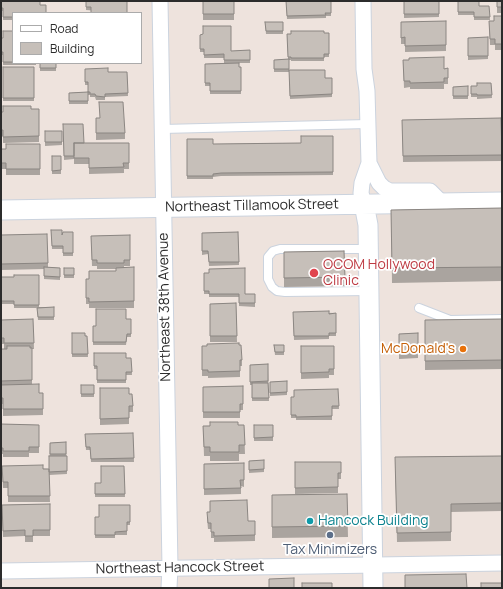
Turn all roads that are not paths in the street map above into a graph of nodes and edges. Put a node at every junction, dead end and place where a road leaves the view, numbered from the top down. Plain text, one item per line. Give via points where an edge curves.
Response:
1 (160, 1) edge
2 (363, 1) edge
3 (368, 124) junction
4 (162, 129) junction
5 (369, 163) junction
6 (502, 202) edge
7 (442, 203) junction
8 (364, 204) junction
9 (163, 208) junction
10 (1, 210) edge
11 (368, 249) junction
12 (369, 290) junction
13 (419, 308) dead end
14 (502, 319) edge
15 (502, 563) edge
16 (373, 565) junction
17 (170, 567) junction
18 (1, 571) edge
19 (169, 588) edge
20 (373, 588) edge

1 - 4 street, Northeast 38th Avenue
2 - 3 street
3 - 4 lane
3 - 5 street
4 - 9 street, Northeast 38th Avenue
5 - 7 street via 384,188 390,191 430,191
5 - 8 street via 362,183 361,194
6 - 7 street, Northeast Tillamook Street
7 - 8 street, Northeast Tillamook Street
8 - 9 street, Northeast Tillamook Street
8 - 11 street via 368,224
9 - 10 street, Northeast Tillamook Street
9 - 17 street, Northeast 38th Avenue
11 - 12 street
11 - 12 lane via 273,251 268,257 268,279 277,291 285,292
12 - 16 street
13 - 14 lane via 450,320
15 - 16 street, Northeast Hancock Street
16 - 17 street, Northeast Hancock Street
16 - 20 street
17 - 18 street, Northeast Hancock Street
17 - 19 street, Northeast 38th Avenue

